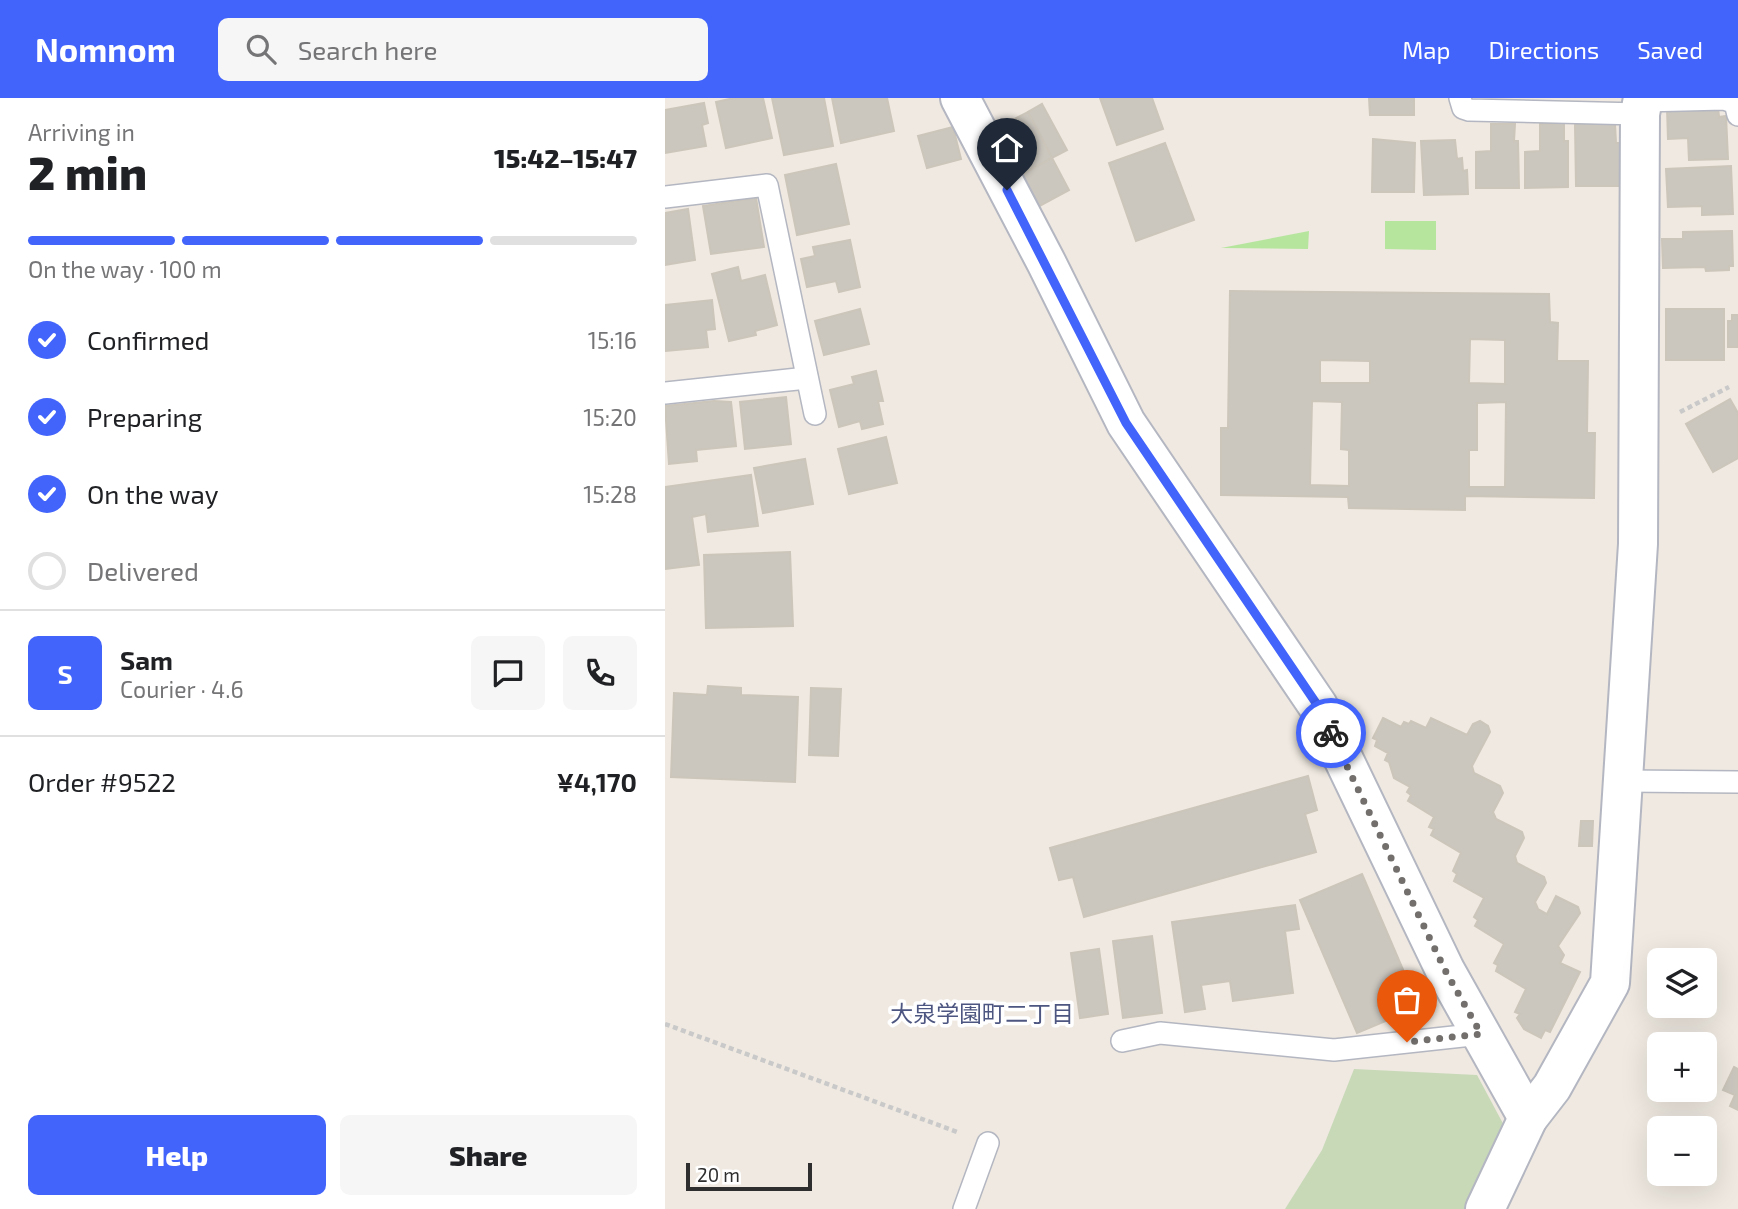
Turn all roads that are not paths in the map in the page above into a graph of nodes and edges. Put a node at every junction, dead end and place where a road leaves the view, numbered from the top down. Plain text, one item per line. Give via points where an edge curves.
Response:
1 (960, 98) edge
2 (1460, 98) edge
3 (1642, 104) edge
4 (1738, 115) edge
5 (665, 197) edge
6 (807, 378) junction
7 (665, 393) edge
8 (815, 414) dead end
9 (1624, 781) junction
10 (1738, 782) edge
11 (1481, 1034) junction
12 (1122, 1041) dead end
13 (1528, 1118) junction
14 (988, 1143) road end
15 (964, 1209) edge
16 (1485, 1209) edge

1 - 11 street via 1126,423 1318,706 1445,970
2 - 3 lane via 1463,108 1469,110
3 - 4 lane via 1724,99 1735,103
3 - 9 street via 1638,544
5 - 6 lane via 767,185
6 - 7 lane
6 - 8 lane
9 - 10 lane
9 - 13 street via 1609,983 1552,1087
11 - 12 lane via 1334,1050 1160,1033
11 - 13 street
13 - 16 street
14 - 15 lane

